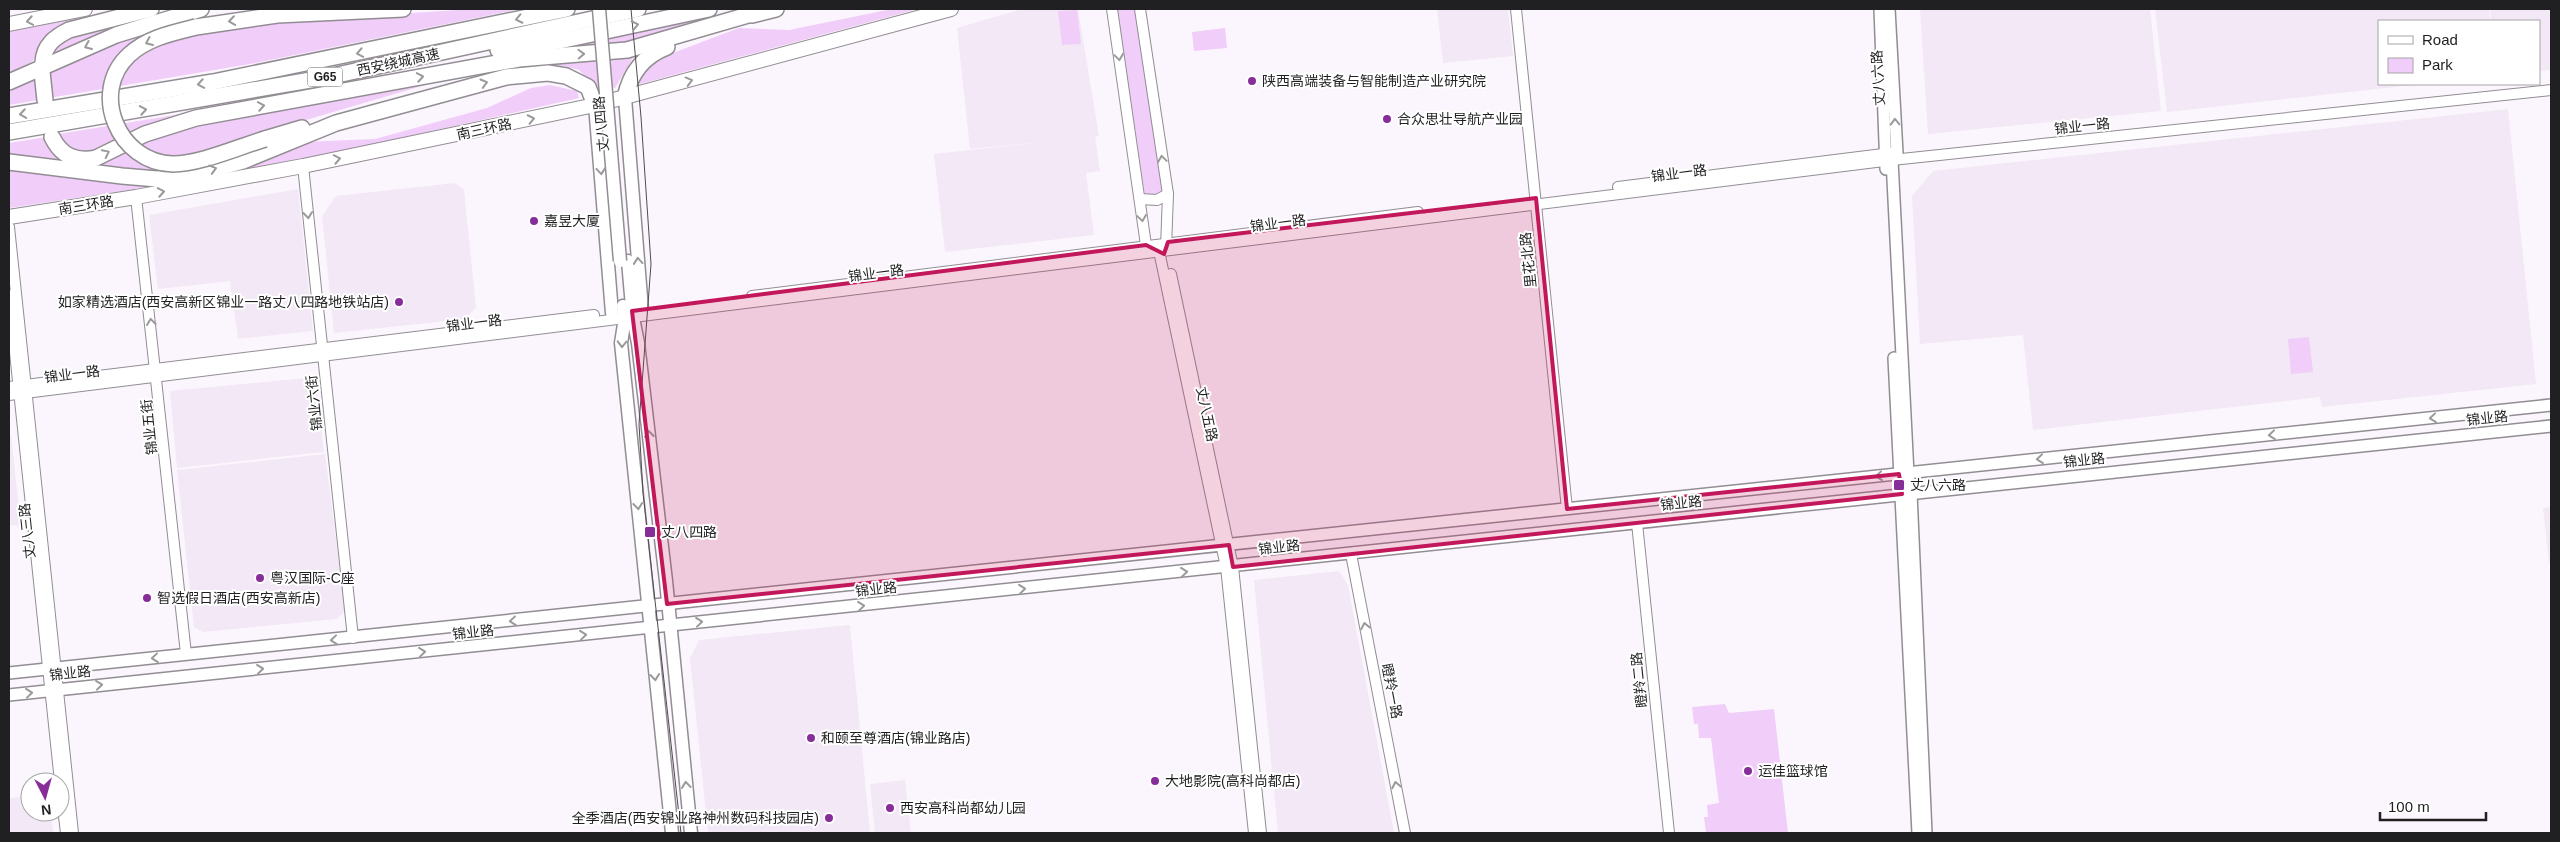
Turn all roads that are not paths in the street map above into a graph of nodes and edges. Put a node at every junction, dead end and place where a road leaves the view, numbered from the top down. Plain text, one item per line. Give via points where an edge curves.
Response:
1 (86, 9) edge
2 (151, 9) edge
3 (201, 9) edge
4 (213, 9) edge
5 (403, 9) edge
6 (567, 9) edge
7 (599, 9) edge
8 (606, 9) edge
9 (638, 9) edge
10 (709, 9) edge
11 (951, 9) edge
12 (1112, 9) edge
13 (1140, 9) edge
14 (1516, 9) edge
15 (1874, 9) edge
16 (1880, 9) edge
17 (1889, 9) edge
18 (1894, 9) edge
19 (769, 10) edge
20 (166, 18) junction
21 (9, 24) edge
22 (1880, 47) junction
23 (1893, 61) junction
24 (328, 77) junction
25 (9, 82) edge
26 (2533, 85) edge
27 (2551, 90) edge
28 (625, 98) junction
29 (45, 100) dead end
30 (596, 105) junction
31 (9, 116) edge
32 (336, 123) junction
33 (9, 132) edge
34 (52, 137) dead end
35 (1890, 157) junction
36 (9, 162) edge
37 (303, 166) junction
38 (1168, 194) junction
39 (136, 197) junction
40 (1140, 199) junction
41 (1536, 201) junction
42 (9, 217) edge
43 (9, 227) edge
44 (1146, 245) junction
45 (1164, 248) junction
46 (624, 261) junction
47 (9, 295) edge
48 (628, 314) junction
49 (323, 352) junction
50 (157, 374) junction
51 (18, 390) edge
52 (2551, 405) edge
53 (2551, 426) edge
54 (1903, 474) junction
55 (1907, 494) junction
56 (1567, 509) junction
57 (1637, 524) junction
58 (1225, 545) junction
59 (1351, 554) junction
60 (1230, 567) junction
61 (666, 604) junction
62 (648, 606) junction
63 (669, 626) junction
64 (650, 628) junction
65 (353, 638) junction
66 (186, 654) junction
67 (52, 669) junction
68 (9, 674) edge
69 (54, 690) junction
70 (9, 695) edge
71 (59, 772) edge
72 (73, 833) edge
73 (672, 833) edge
74 (691, 833) edge
75 (1254, 833) edge
76 (1261, 833) edge
77 (1405, 833) edge
78 (1669, 833) edge
79 (1918, 833) edge
80 (1926, 833) edge

1 -> 21 highway
2 - 29 highway via 58,35 44,52
3 - 20 highway
4 - 20 highway
5 -> 32 highway, bridge via 277,15 167,34 142,45 128,56 111,88 110,109 115,128 126,143 156,162 190,162 307,126
6 -> 31 highway, 西安绕城高速 / G65 via 213,82
7 - 46 main road, 丈八四路, bridge
8 - 46 main road, 丈八四路
9 - 24 highway, 西安绕城高速 / G65
24 -> 10 highway via 564,40
28 -> 11 highway, 南三环路
12 -> 40 street
38 -> 13 street, 丈八五路
14 - 41 street, 里花北路
15 - 22 main road
16 - 22 main road, 丈八六路
17 - 23 main road, 丈八六路
18 - 23 main road
19 - 28 highway via 660,50 644,60 628,81
34 -> 19 highway via 56,147 69,157 87,160 162,128 196,118 519,59 627,50
20 -> 25 highway via 85,47
22 - 35 main road, 丈八六路
35 -> 23 main road, 丈八六路
33 -> 24 highway, 西安绕城高速 / G65
26 - 35 street, 锦业一路
27 - 35 street, 锦业一路
28 - 30 highway, 南三环路
48 -> 28 main road
32 -> 30 highway via 506,77 548,74 566,76 588,86
37 -> 30 highway, 南三环路
30 -> 48 main road
36 -> 32 highway via 157,179 193,175 243,161
35 - 41 street, 锦业一路
35 - 54 main road, 丈八六路
39 -> 37 highway, 南三环路
37 -> 49 street, 锦业六街
38 - 40 street via 1157,200
38 - 45 street, 丈八五路
39 - 42 highway, 南三环路
50 -> 39 street, 锦业五街
40 -> 44 street
41 - 45 street, 锦业一路
41 - 56 street, 里花北路
43 - 51 street, 丈八三路
44 - 45 street
44 - 48 street, 锦业一路
45 - 48 street, 锦业一路
45 - 58 street, 丈八五路
46 - 48 main road, 丈八四路
47 - 51 street, 丈八三路
48 - 49 street, 锦业一路
61 -> 48 main road, 丈八四路 via 638,343
48 -> 62 main road, 丈八四路 via 621,344
49 - 50 street, 锦业一路
49 - 65 street, 锦业六街
50 - 51 street, 锦业一路
50 - 66 street, 锦业五街
51 - 67 street, 丈八三路
52 -> 54 main road, 锦业路
53 - 55 main road, 锦业路
54 - 55 main road, 丈八六路
54 -> 56 main road, 锦业路
55 - 57 main road, 锦业路
55 - 79 main road, 丈八六路
55 - 80 main road, 丈八六路
56 - 58 main road, 锦业路
57 - 59 main road, 锦业路
57 - 78 street, 瞪羚二路
58 - 60 street, 丈八五路
58 - 61 main road, 锦业路
59 - 60 main road, 锦业路
77 -> 59 street, 瞪羚一路
63 -> 60 main road, 锦业路
60 - 75 street, 丈八五路
60 - 76 street, 丈八五路
61 - 62 main road, 锦业路
61 - 63 main road, 丈八四路
62 - 64 main road, 丈八四路
62 -> 65 main road, 锦业路
63 - 64 main road, 锦业路
74 -> 63 main road, 丈八四路
69 -> 64 main road, 锦业路
64 -> 73 main road, 丈八四路
65 -> 66 main road, 锦业路
66 -> 67 main road, 锦业路
67 - 68 main road, 锦业路
67 - 69 street, 丈八三路
70 -> 69 main road, 锦业路
69 - 71 street, 丈八三路
69 - 72 street, 丈八三路

